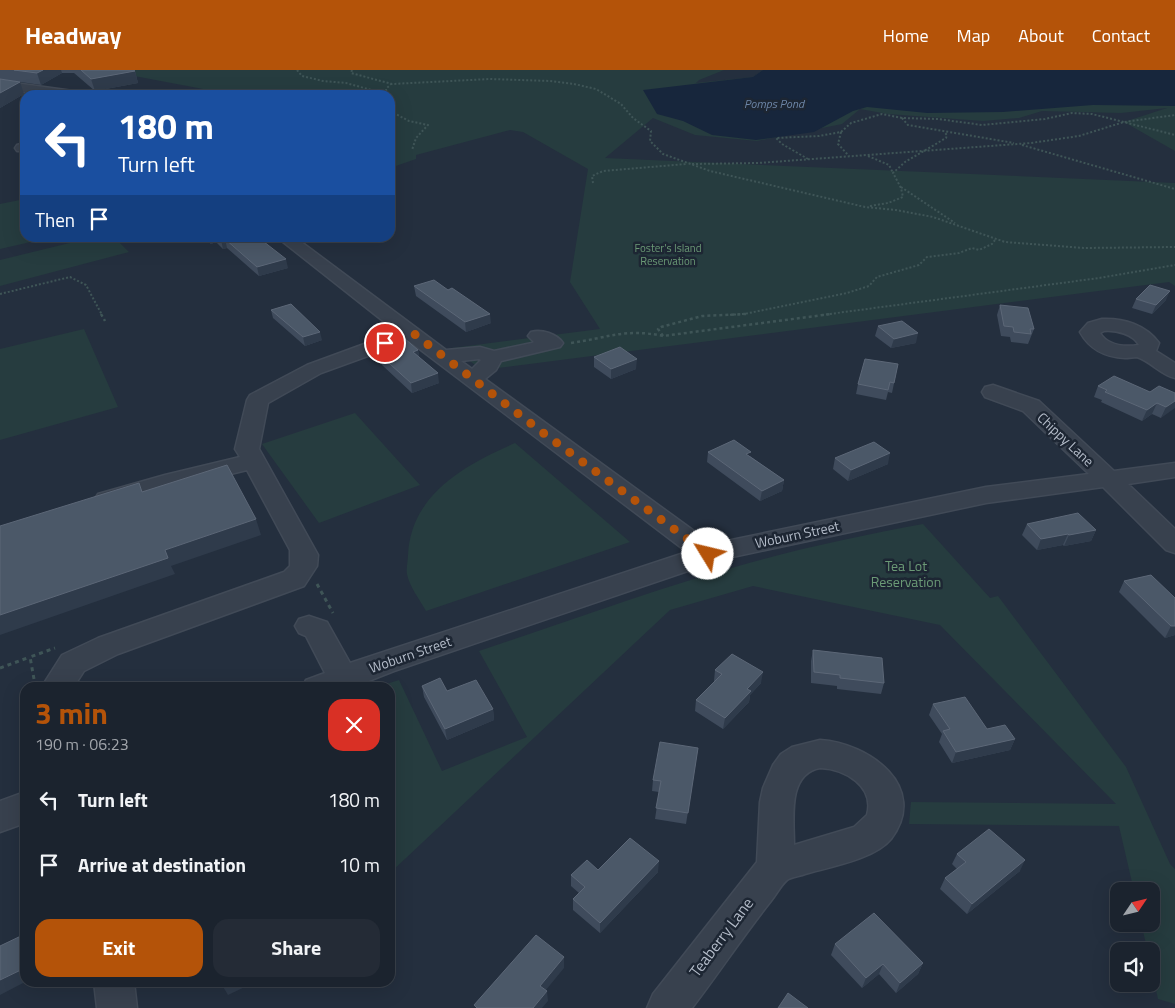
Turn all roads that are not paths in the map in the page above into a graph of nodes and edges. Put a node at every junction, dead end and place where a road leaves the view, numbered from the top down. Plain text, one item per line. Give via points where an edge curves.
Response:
1 (0, 85) edge
2 (36, 90) edge
3 (0, 95) edge
4 (20, 96) edge
5 (291, 242) edge
6 (413, 333) junction
7 (544, 340) road end
8 (1141, 351) dead end
9 (443, 356) junction
10 (493, 357) junction
11 (1175, 372) edge
12 (472, 378) junction
13 (993, 392) dead end
14 (254, 461) junction
15 (1175, 470) edge
16 (1109, 479) junction
17 (82, 508) edge
18 (1175, 544) edge
19 (708, 554) junction
20 (322, 621) road end
21 (60, 682) edge
22 (330, 682) edge
23 (333, 682) edge
24 (20, 809) edge
25 (0, 817) edge
26 (775, 866) dead end
27 (115, 987) edge
28 (118, 1008) edge
29 (667, 1008) edge

1 - 2 street
3 - 4 street
5 - 6 street
6 - 9 street
6 - 14 street via 314,369 258,400 247,449
7 - 10 street
8 - 11 street
9 - 10 street via 480,353
9 - 12 street
10 - 12 street via 489,366
12 - 19 street
13 - 16 street, Chippy Lane via 1031,406
14 - 17 street via 174,480
14 - 21 street via 304,555 306,562 302,570 294,579 108,646 73,663
15 - 16 street, Woburn Street
16 - 18 street, Chippy Lane
16 - 19 street, Woburn Street via 986,495
19 - 23 street, Woburn Street
20 - 22 street via 317,629
24 - 25 street
26 - 29 street, Teaberry Lane
27 - 28 street

